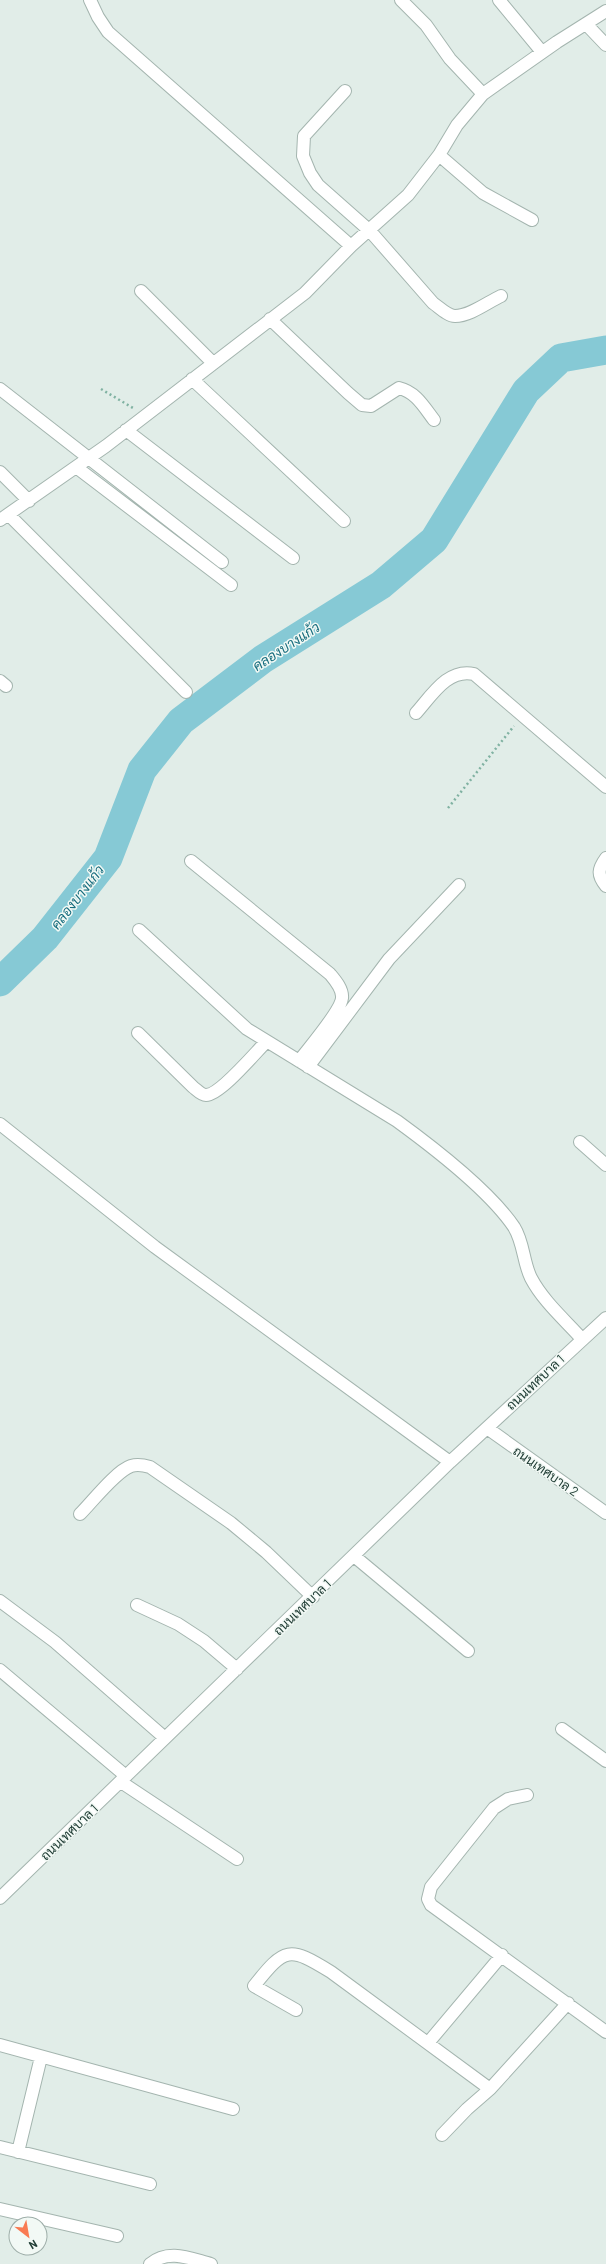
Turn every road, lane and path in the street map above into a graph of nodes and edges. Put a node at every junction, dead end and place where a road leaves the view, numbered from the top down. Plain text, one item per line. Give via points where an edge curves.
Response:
1 (90, 0) edge
2 (401, 0) edge
3 (499, 0) edge
4 (606, 12) edge
5 (586, 24) junction
6 (606, 45) edge
7 (542, 52) junction
8 (345, 91) dead end
9 (482, 94) junction
10 (439, 155) junction
11 (532, 220) dead end
12 (370, 231) junction
13 (351, 246) junction
14 (141, 291) dead end
15 (501, 296) dead end
16 (270, 319) junction
17 (213, 363) junction
18 (192, 379) junction
19 (0, 389) edge
20 (101, 389) dead end
21 (146, 415) junction
22 (434, 420) dead end
23 (126, 430) junction
24 (89, 458) junction
25 (76, 467) junction
26 (0, 472) edge
27 (29, 501) junction
28 (4, 518) edge
29 (344, 522) dead end
30 (293, 558) dead end
31 (222, 562) dead end
32 (231, 585) dead end
33 (186, 692) dead end
34 (416, 712) dead end
35 (523, 715) junction
36 (606, 787) edge
37 (448, 808) dead end
38 (606, 858) edge
39 (192, 861) dead end
40 (459, 885) dead end
41 (606, 886) edge
42 (139, 930) dead end
43 (138, 1033) dead end
44 (266, 1042) junction
45 (304, 1064) junction
46 (0, 1124) edge
47 (580, 1142) dead end
48 (606, 1165) edge
49 (606, 1318) edge
50 (582, 1339) junction
51 (487, 1428) junction
52 (450, 1462) junction
53 (606, 1513) edge
54 (80, 1514) dead end
55 (354, 1556) junction
56 (313, 1597) junction
57 (0, 1601) edge
58 (137, 1605) dead end
59 (468, 1650) dead end
60 (237, 1669) junction
61 (0, 1670) edge
62 (562, 1729) dead end
63 (165, 1738) junction
64 (606, 1760) edge
65 (123, 1779) junction
66 (527, 1795) dead end
67 (236, 1859) dead end
68 (1, 1895) edge
69 (502, 1955) junction
70 (568, 2003) junction
71 (296, 2010) dead end
72 (606, 2032) edge
73 (428, 2043) junction
74 (0, 2045) edge
75 (41, 2057) junction
76 (490, 2089) junction
77 (233, 2109) dead end
78 (442, 2135) dead end
79 (0, 2147) edge
80 (18, 2152) junction
81 (150, 2184) dead end
82 (0, 2209) edge
83 (117, 2236) dead end
84 (150, 2264) edge
85 (211, 2264) edge

1 - 13 street via 108,32
2 - 9 street via 426,25 450,59
3 - 7 street
4 - 5 street
5 - 6 street
5 - 7 street
7 - 9 street
8 - 12 street via 304,136 303,156 318,185
9 - 10 street via 457,125
10 - 11 street via 483,192
10 - 12 street via 408,195
12 - 13 street
12 - 15 street via 433,303 454,316 464,314
13 - 16 street via 305,293
14 - 17 street
16 - 17 street
16 - 22 street via 362,405 370,406 399,388 416,396
17 - 18 street
18 - 21 street
18 - 29 street
19 - 24 street
20 - 21 path
21 - 23 street
23 - 24 street
23 - 30 street
24 - 25 street
24 - 31 street
25 - 27 street
25 - 32 street
26 - 27 street
27 - 28 street
28 - 33 street
34 - 35 street via 447,679 457,673 466,672 474,674
35 - 36 street
35 - 37 path
38 - 41 street via 600,867 599,878
39 - 45 street via 330,974 340,987 342,998
40 - 45 street via 389,959
42 - 44 street via 248,1029
43 - 44 street via 193,1087 207,1095 218,1090
44 - 45 street
45 - 50 street via 408,1129 489,1197 515,1229 531,1277 538,1289
46 - 52 street via 156,1247
47 - 48 street
49 - 50 street, ถนนเทศบาล 1
50 - 51 street, ถนนเทศบาล 1
51 - 52 street, ถนนเทศบาล 1
51 - 53 street, ถนนเทศบาล 2
52 - 55 street, ถนนเทศบาล 1
54 - 56 street via 130,1466 140,1464 150,1467 231,1523
55 - 56 street, ถนนเทศบาล 1
55 - 59 street
56 - 60 street, ถนนเทศบาล 1
57 - 63 street via 55,1642
58 - 60 street via 178,1624 204,1640
60 - 63 street, ถนนเทศบาล 1
61 - 65 street
62 - 64 street
63 - 65 street, ถนนเทศบาล 1
65 - 67 street
65 - 68 street, ถนนเทศบาล 1
66 - 69 street via 508,1799 494,1808 427,1894 431,1905
69 - 70 street
69 - 73 street
70 - 72 street
70 - 76 street
71 - 73 street via 254,1986 276,1960 285,1954 295,1953 331,1972
73 - 76 street
74 - 75 street
75 - 77 street
75 - 80 street
76 - 78 street
79 - 80 street
80 - 81 street
82 - 83 street
84 - 85 street via 174,2254

